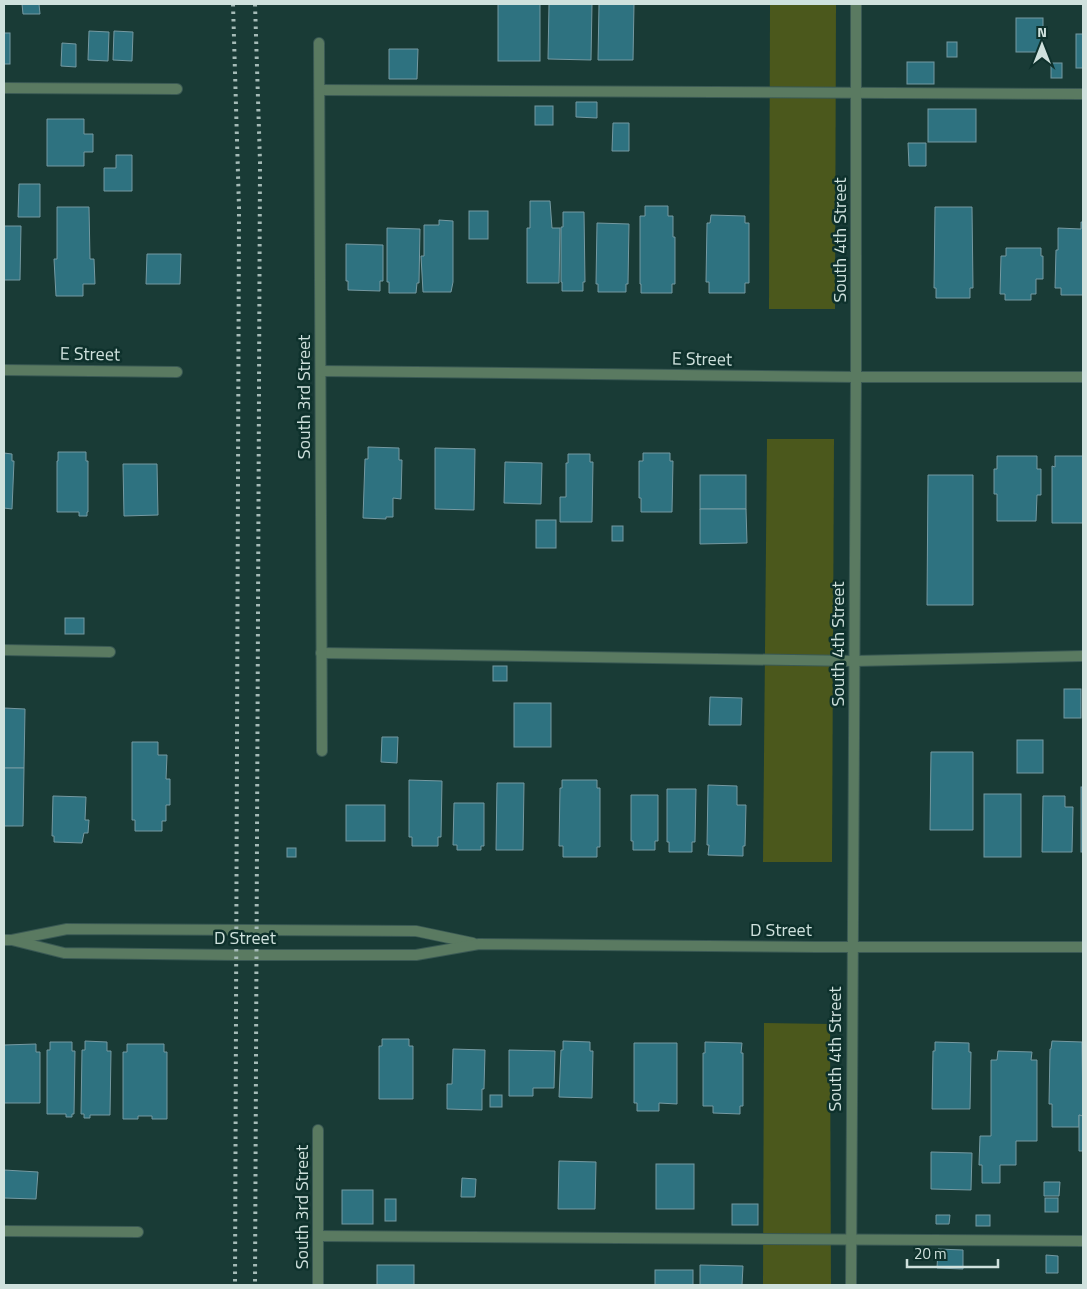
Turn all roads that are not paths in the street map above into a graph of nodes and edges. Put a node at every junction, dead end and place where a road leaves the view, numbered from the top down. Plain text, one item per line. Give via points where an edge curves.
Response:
1 (856, 4) edge
2 (319, 43) dead end
3 (4, 88) edge
4 (177, 89) dead end
5 (320, 90) junction
6 (856, 93) junction
7 (1083, 94) edge
8 (4, 370) edge
9 (321, 371) junction
10 (177, 372) dead end
11 (1083, 376) edge
12 (856, 377) junction
13 (4, 650) edge
14 (110, 652) dead end
15 (321, 654) junction
16 (1083, 656) edge
17 (854, 661) junction
18 (322, 751) dead end
19 (8, 940) edge
20 (479, 944) junction
21 (852, 947) junction
22 (1083, 947) edge
23 (318, 1130) dead end
24 (4, 1231) edge
25 (138, 1232) dead end
26 (318, 1236) junction
27 (850, 1238) junction
28 (1083, 1241) edge
29 (318, 1285) edge
30 (851, 1285) edge

1 - 6 street, South 4th Street
2 - 5 street, South 3rd Street
3 - 4 street
5 - 6 street
5 - 9 street, South 3rd Street
6 - 7 street
6 - 12 street, South 4th Street
8 - 10 street, E Street
9 - 12 street, E Street
9 - 15 street, South 3rd Street
11 - 12 street, E Street
12 - 17 street, South 4th Street
13 - 14 street
15 - 17 street
15 - 18 street, South 3rd Street
16 - 17 street
17 - 21 street, South 4th Street
19 - 20 street, D Street via 67,929 416,931
19 - 20 street, D Street via 64,953 235,955 416,955
20 - 21 street, D Street
21 - 22 street, D Street
21 - 27 street, South 4th Street
23 - 26 street, South 3rd Street
24 - 25 street
26 - 27 street
26 - 29 street, South 3rd Street
27 - 28 street
27 - 30 street, South 4th Street

